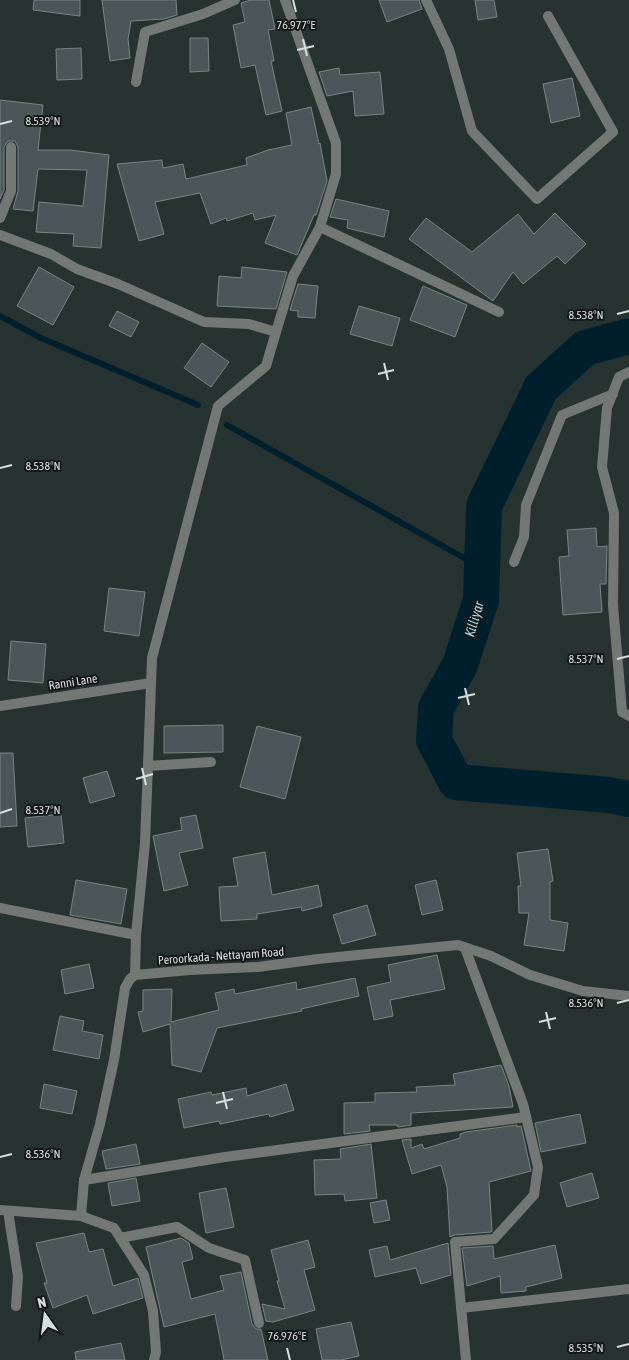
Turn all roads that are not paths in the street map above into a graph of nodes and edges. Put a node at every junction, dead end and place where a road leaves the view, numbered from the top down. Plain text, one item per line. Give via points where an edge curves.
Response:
1 (235, 0) edge
2 (285, 0) edge
3 (426, 0) edge
4 (548, 16) dead end
5 (136, 82) dead end
6 (11, 147) dead end
7 (0, 218) edge
8 (320, 227) junction
9 (0, 235) edge
10 (499, 312) dead end
11 (276, 332) junction
12 (629, 372) edge
13 (613, 394) junction
14 (514, 562) dead end
15 (151, 683) junction
16 (0, 706) edge
17 (629, 716) edge
18 (211, 762) dead end
19 (148, 766) junction
20 (0, 908) edge
21 (136, 935) junction
22 (466, 948) junction
23 (135, 975) junction
24 (629, 996) edge
25 (526, 1117) junction
26 (84, 1180) junction
27 (4, 1211) edge
28 (81, 1216) junction
29 (120, 1238) junction
30 (629, 1289) edge
31 (16, 1306) dead end
32 (461, 1308) junction
33 (259, 1323) dead end
34 (154, 1360) edge
35 (466, 1360) edge

1 - 5 street via 145,32
2 - 8 street via 336,143 336,174
3 - 4 street via 449,50 472,131 537,199 613,132
6 - 7 street via 10,191
8 - 10 street
8 - 11 street via 293,276
9 - 11 street via 51,254 77,269 204,322 249,324
11 - 15 street via 266,366 218,406 152,658
12 - 13 street via 619,377
13 - 14 street via 562,415 526,505 524,537
13 - 17 street via 608,408 602,467 614,513 613,605 622,712
15 - 16 street, Ranni Lane
15 - 19 street
18 - 19 street
19 - 21 street
20 - 21 street
21 - 23 street
22 - 23 street, Peroorkada - Nettayam Road via 458,945 258,967
22 - 24 street, Peroorkada - Nettayam Road via 539,978 584,991
22 - 25 street
23 - 26 street via 125,988 114,1060
25 - 26 street via 225,1157
25 - 32 street via 538,1167 534,1195 494,1240 455,1242
26 - 28 street
27 - 28 street
27 - 31 street via 18,1276
28 - 29 street via 114,1228
29 - 33 street via 177,1227 209,1248 246,1260
29 - 34 street via 144,1275 153,1311
30 - 32 street
32 - 35 street

